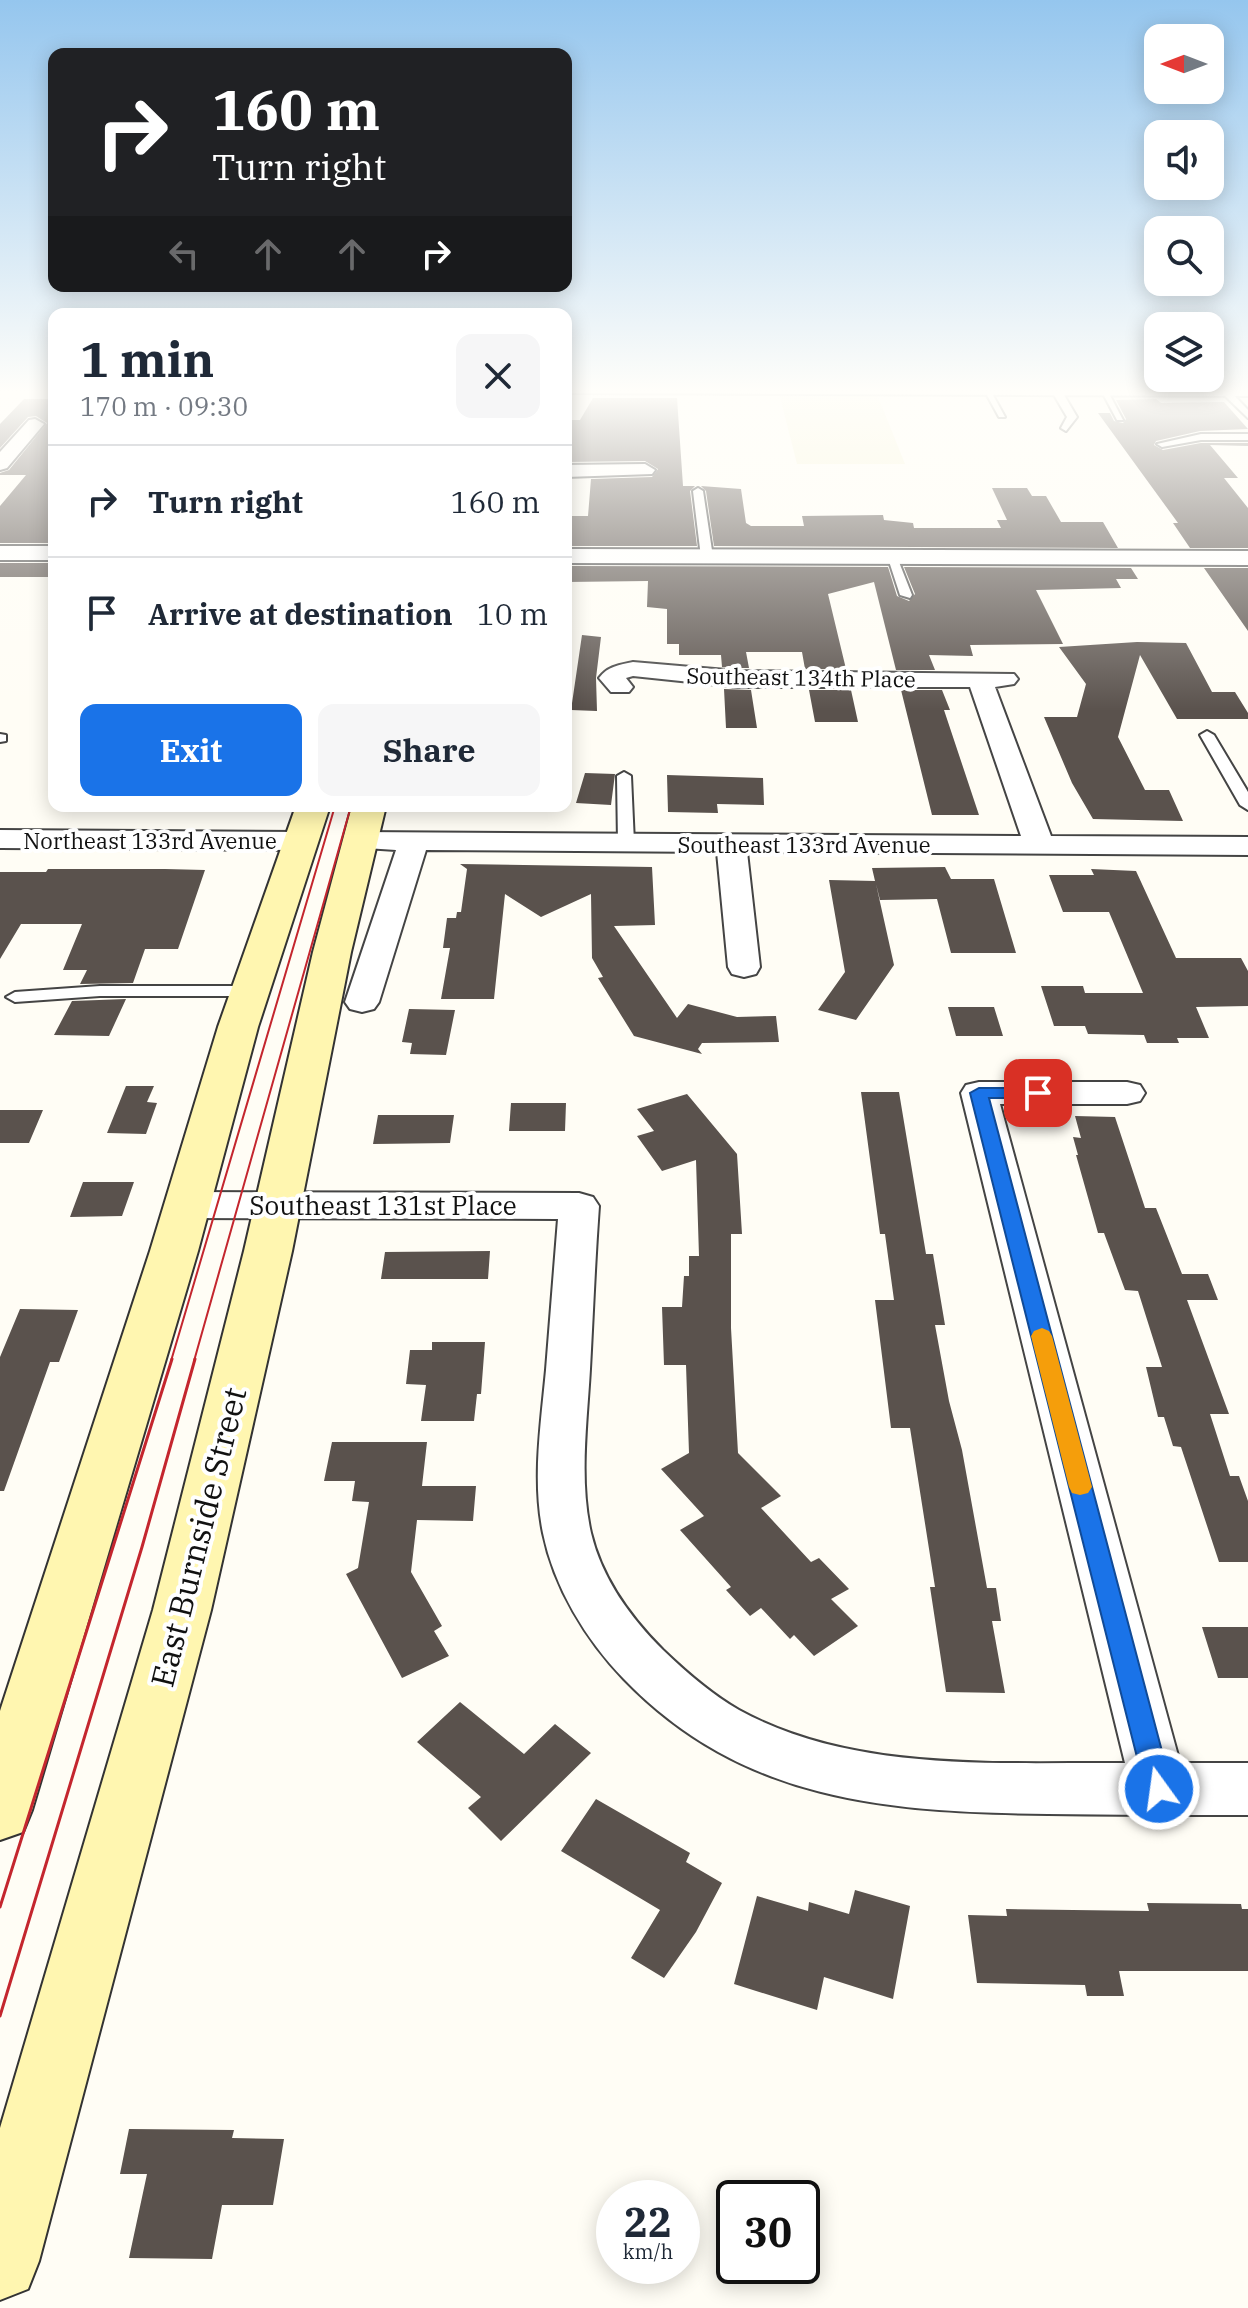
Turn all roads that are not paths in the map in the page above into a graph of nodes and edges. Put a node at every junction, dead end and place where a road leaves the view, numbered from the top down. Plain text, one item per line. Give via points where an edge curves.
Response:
1 (699, 496) edge
2 (0, 553) edge
3 (48, 553) edge
4 (572, 556) edge
5 (707, 557) junction
6 (891, 557) junction
7 (1248, 558) edge
8 (906, 595) dead end
9 (620, 687) dead end
10 (1207, 735) dead end
11 (624, 776) dead end
12 (1248, 805) edge
13 (311, 812) edge
14 (365, 824) edge
15 (0, 839) edge
16 (300, 841) junction
17 (413, 842) junction
18 (626, 843) junction
19 (731, 844) junction
20 (1039, 845) junction
21 (1248, 846) edge
22 (744, 967) dead end
23 (249, 991) junction
24 (15, 997) dead end
25 (362, 1002) dead end
26 (1127, 1093) dead end
27 (186, 1205) junction
28 (278, 1205) junction
29 (1159, 1789) junction
30 (1248, 1789) edge
31 (0, 1810) edge
32 (0, 2261) edge

1 - 5 lane
2 - 3 street
4 - 5 street
5 - 6 street
6 - 7 street
6 - 8 lane
9 - 20 street, Southeast 134th Place via 612,678 633,669 738,679 992,679
10 - 12 lane
11 - 18 lane
13 - 16 street
14 - 17 street, Southeast 133rd Avenue
14 - 28 street, East Burnside Street
15 - 16 street, Northeast 133rd Avenue
16 - 23 street
17 - 18 street, Southeast 133rd Avenue
17 - 25 street via 402,890
18 - 19 street, Southeast 133rd Avenue
19 - 20 street, Southeast 133rd Avenue
19 - 22 street
20 - 21 street, Southeast 133rd Avenue
23 - 24 lane
23 - 27 street
26 - 29 street via 979,1093
27 - 28 street, Southeast 131st Place
27 - 31 street
28 - 29 street, Southeast 131st Place via 579,1206 563,1433 564,1516 573,1555 614,1632 683,1702 774,1753 881,1782 955,1788
28 - 32 street, East Burnside Street via 182,1610
29 - 30 street

